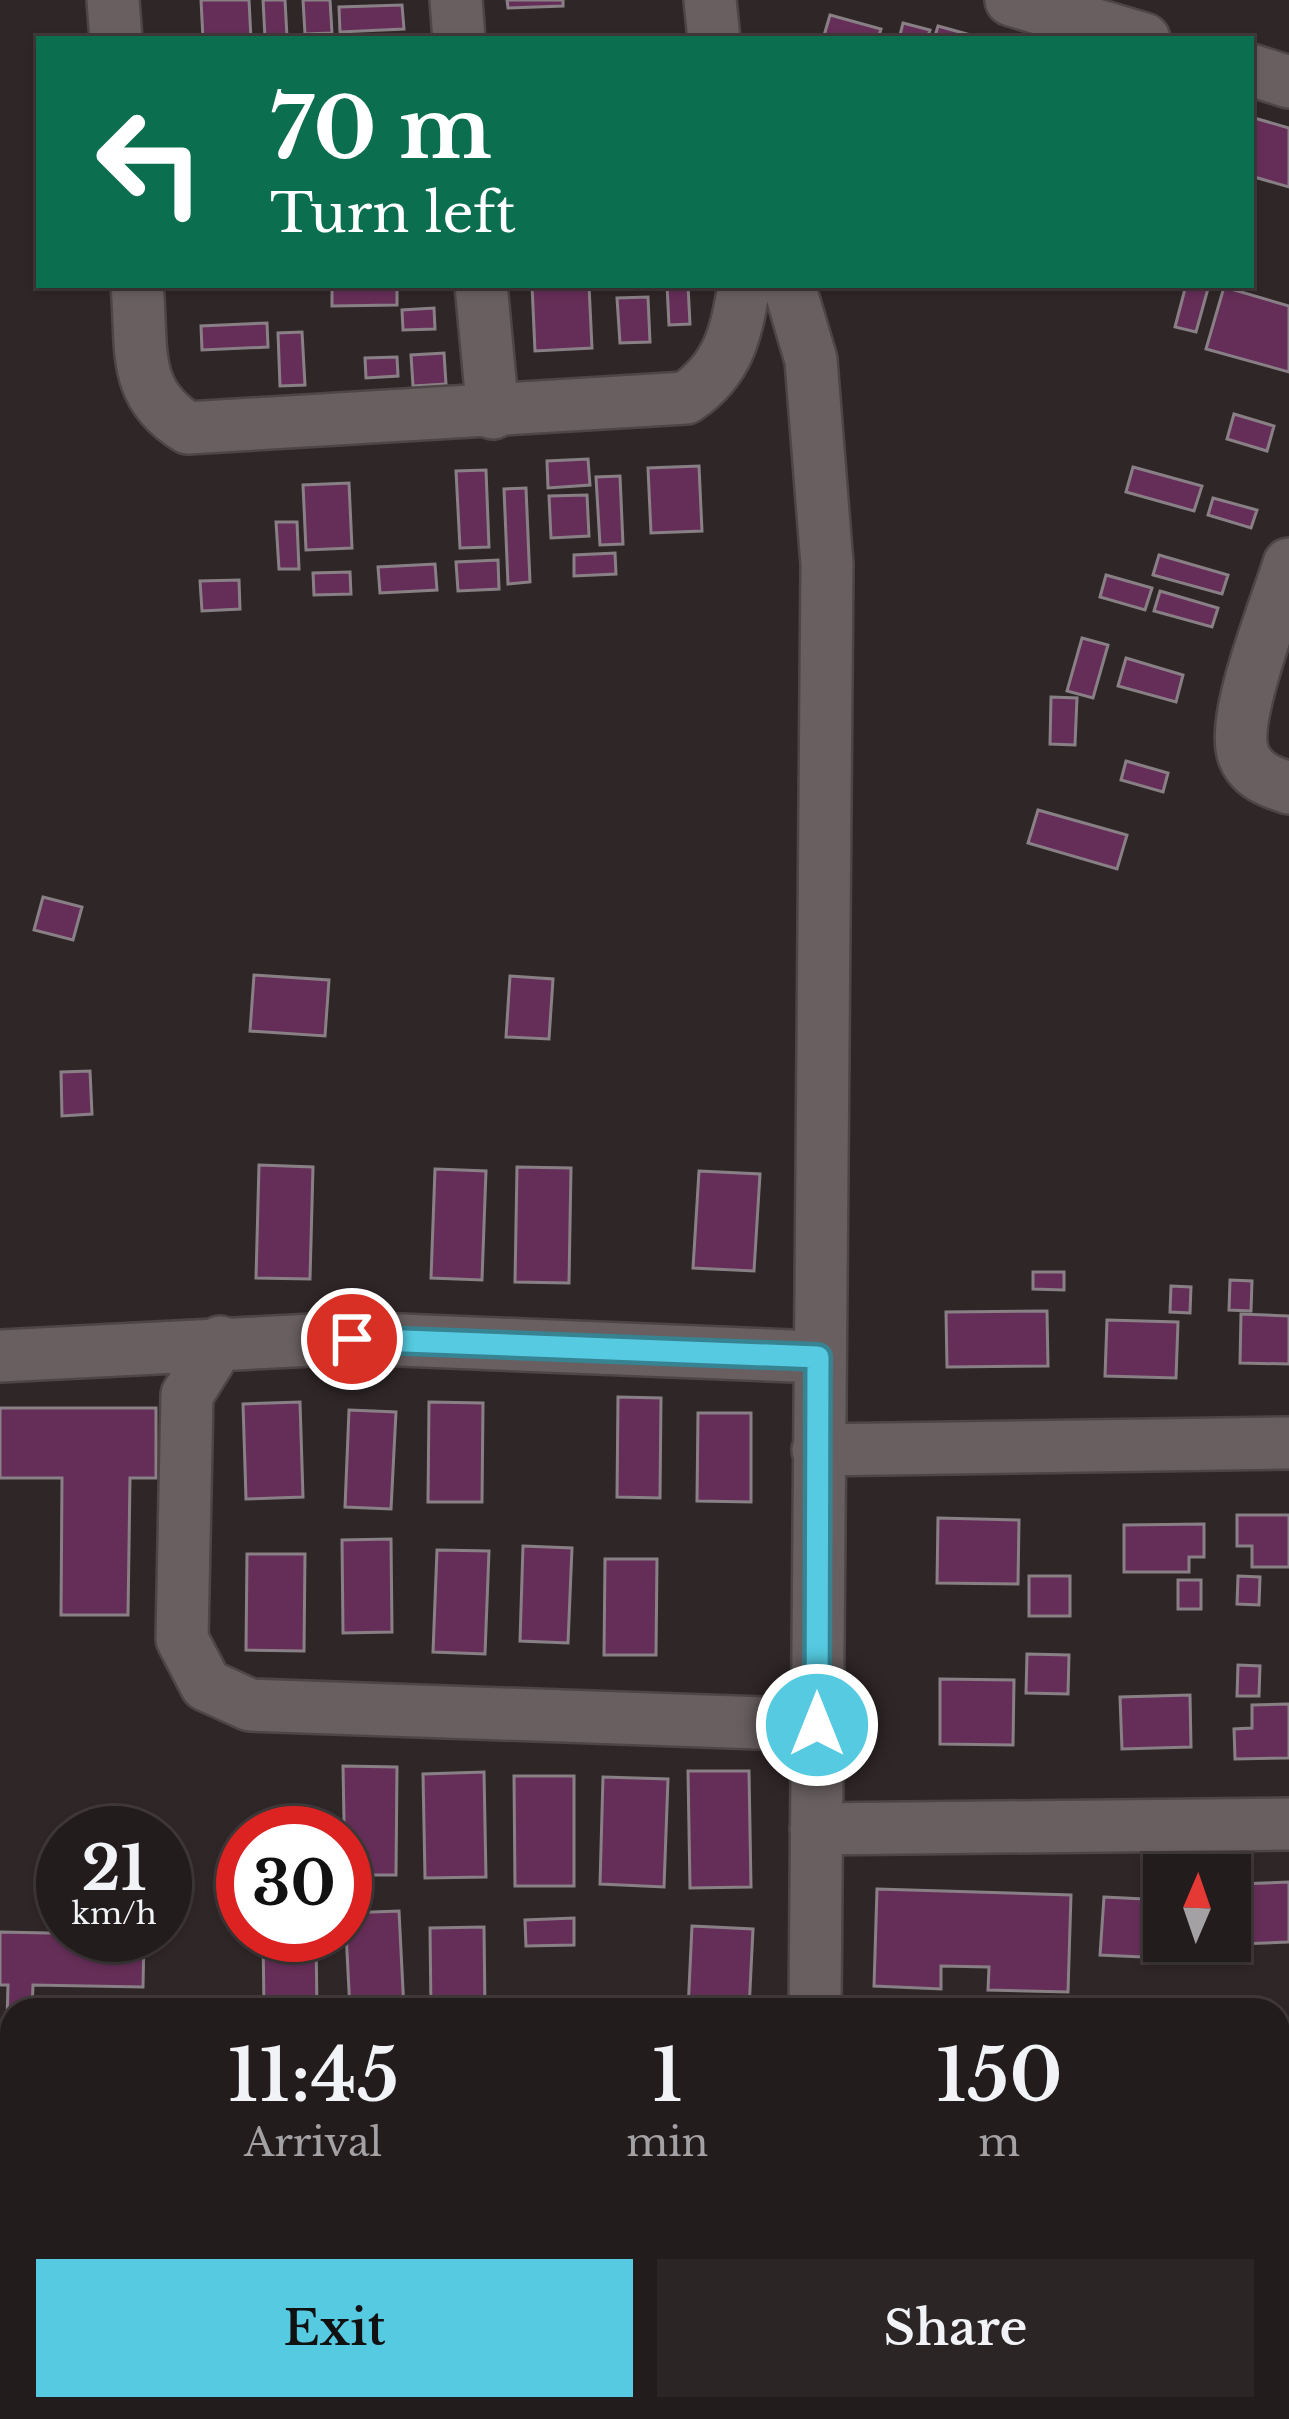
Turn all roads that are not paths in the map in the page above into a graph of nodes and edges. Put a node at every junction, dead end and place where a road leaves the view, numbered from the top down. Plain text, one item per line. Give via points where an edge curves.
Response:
1 (113, 0) edge
2 (456, 0) edge
3 (710, 0) edge
4 (1011, 0) edge
5 (116, 36) edge
6 (459, 36) edge
7 (714, 36) edge
8 (1134, 36) edge
9 (137, 288) edge
10 (482, 288) edge
11 (743, 288) edge
12 (790, 288) edge
13 (493, 412) junction
14 (1289, 564) edge
15 (1289, 788) edge
16 (220, 1342) junction
17 (0, 1357) edge
18 (818, 1357) junction
19 (1289, 1443) edge
20 (818, 1450) junction
21 (817, 1725) junction
22 (1289, 1824) edge
23 (816, 1829) junction
24 (815, 1998) edge

1 - 5 street
2 - 6 street
3 - 7 street
4 - 8 street
9 - 13 street via 146,389 158,410 188,428
10 - 13 street
11 - 13 street via 730,355 686,398
12 - 18 street via 812,360 827,564
14 - 15 street via 1240,726 1244,757 1264,780
16 - 17 street
16 - 18 street via 352,1339
16 - 21 street via 187,1395 182,1639 206,1685 250,1705
18 - 20 street
19 - 20 street
20 - 21 street
21 - 23 street
22 - 23 street
23 - 24 street

